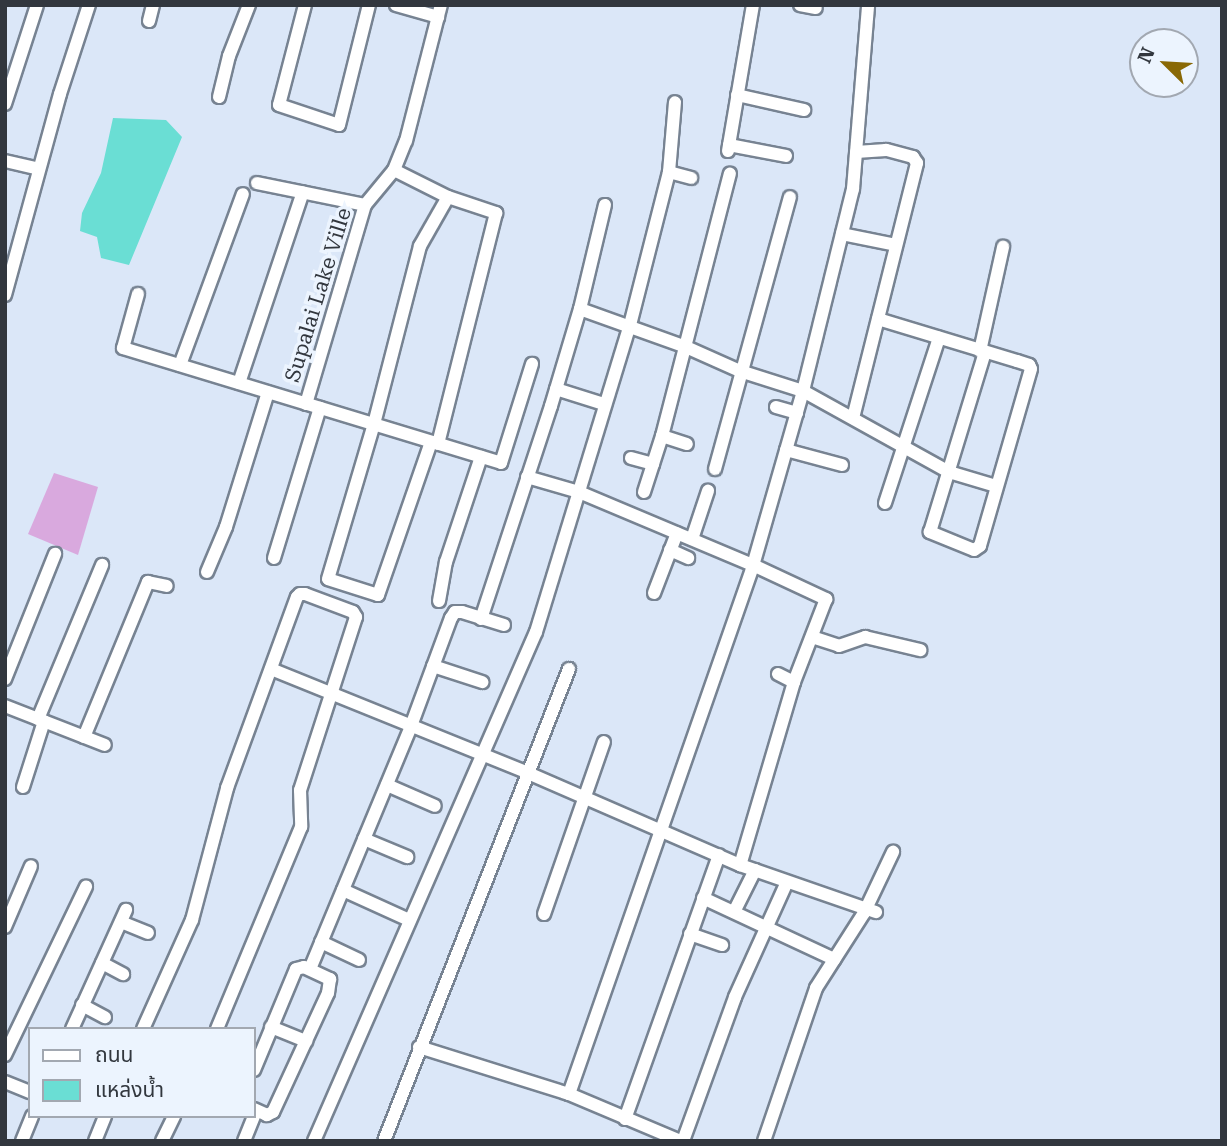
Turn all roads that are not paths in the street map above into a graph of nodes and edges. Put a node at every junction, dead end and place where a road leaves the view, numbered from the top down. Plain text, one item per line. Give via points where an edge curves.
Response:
1 (37, 5) edge
2 (89, 5) edge
3 (153, 5) edge
4 (249, 5) edge
5 (305, 5) edge
6 (369, 5) edge
7 (396, 5) edge
8 (753, 5) edge
9 (800, 5) edge
10 (868, 5) edge
11 (816, 8) dead end
12 (440, 11) edge
13 (149, 21) dead end
14 (737, 95) junction
15 (219, 97) dead end
16 (675, 102) dead end
17 (5, 104) edge
18 (804, 110) dead end
19 (856, 152) junction
20 (786, 156) dead end
21 (5, 161) edge
22 (39, 169) junction
23 (394, 170) junction
24 (668, 173) junction
25 (730, 174) dead end
26 (691, 178) dead end
27 (257, 183) dead end
28 (303, 192) junction
29 (243, 194) dead end
30 (448, 197) junction
31 (790, 197) dead end
32 (365, 205) junction
33 (605, 205) dead end
34 (842, 234) junction
35 (897, 245) junction
36 (1003, 247) dead end
37 (138, 294) dead end
38 (5, 295) edge
39 (580, 309) junction
40 (878, 319) junction
41 (630, 326) junction
42 (939, 338) junction
43 (686, 347) junction
44 (983, 351) junction
45 (533, 364) dead end
46 (180, 365) junction
47 (740, 371) junction
48 (239, 383) junction
49 (556, 389) junction
50 (803, 391) junction
51 (268, 392) junction
52 (306, 404) junction
53 (604, 404) junction
54 (776, 407) dead end
55 (320, 408) junction
56 (797, 413) junction
57 (853, 418) junction
58 (374, 424) junction
59 (663, 436) junction
60 (435, 443) junction
61 (687, 444) dead end
62 (905, 444) junction
63 (786, 450) junction
64 (481, 457) junction
65 (631, 458) dead end
66 (653, 464) junction
67 (842, 465) dead end
68 (715, 469) dead end
69 (949, 472) junction
70 (527, 477) junction
71 (996, 486) junction
72 (708, 491) dead end
73 (579, 492) junction
74 (643, 492) dead end
75 (885, 503) dead end
76 (677, 533) junction
77 (692, 539) junction
78 (670, 551) junction
79 (55, 554) dead end
80 (274, 558) dead end
81 (688, 558) dead end
82 (102, 565) dead end
83 (754, 565) junction
84 (207, 572) dead end
85 (167, 586) dead end
86 (653, 593) dead end
87 (439, 601) dead end
88 (481, 619) junction
89 (504, 625) dead end
90 (812, 637) junction
91 (920, 650) dead end
92 (433, 666) junction
93 (271, 669) junction
94 (569, 669) dead end
95 (778, 674) dead end
96 (5, 679) edge
97 (482, 682) dead end
98 (794, 682) junction
99 (330, 692) junction
100 (5, 706) edge
101 (41, 720) junction
102 (411, 726) junction
103 (84, 737) junction
104 (604, 742) dead end
105 (104, 745) dead end
106 (483, 756) junction
107 (528, 773) junction
108 (387, 786) junction
109 (23, 787) dead end
110 (584, 798) junction
111 (435, 806) dead end
112 (659, 831) junction
113 (364, 839) junction
114 (894, 852) dead end
115 (719, 855) junction
116 (407, 857) dead end
117 (740, 865) junction
118 (31, 866) dead end
119 (755, 870) junction
120 (787, 882) junction
121 (86, 887) dead end
122 (343, 890) junction
123 (703, 898) junction
124 (871, 910) junction
125 (734, 912) junction
126 (544, 914) dead end
127 (410, 920) junction
128 (765, 926) junction
129 (5, 927) edge
130 (148, 933) dead end
131 (690, 934) junction
132 (321, 942) junction
133 (722, 945) dead end
134 (834, 959) junction
135 (359, 960) dead end
136 (102, 964) junction
137 (310, 969) junction
138 (122, 974) dead end
139 (82, 1005) junction
140 (106, 1017) dead end
141 (73, 1027) edge
142 (144, 1027) edge
143 (218, 1027) edge
144 (271, 1027) junction
145 (306, 1041) junction
146 (419, 1047) junction
147 (5, 1055) edge
148 (256, 1065) edge
149 (5, 1082) edge
150 (28, 1091) edge
151 (569, 1094) junction
152 (256, 1110) edge
153 (31, 1118) edge
154 (104, 1118) edge
155 (173, 1118) edge
156 (252, 1118) edge
157 (625, 1119) junction
158 (24, 1140) edge
159 (676, 1140) edge
160 (95, 1141) edge
161 (162, 1141) edge
162 (244, 1141) edge
163 (314, 1141) edge
164 (384, 1141) edge
165 (764, 1141) edge

1 - 17 street
2 - 22 street
3 - 13 street
4 - 15 street
5 - 6 street via 279,105 340,125
7 - 12 street
8 - 14 street
9 - 11 street
10 - 19 street
12 - 23 street, Supalai Lake Ville
14 - 18 street
14 - 20 street via 728,148
16 - 24 street
19 - 34 street
19 - 35 street via 886,150 916,158
21 - 22 street
22 - 38 street
23 - 30 street
23 - 32 street, Supalai Lake Ville
24 - 26 street
24 - 41 street
25 - 43 street
27 - 28 street
28 - 32 street
28 - 48 street
29 - 46 street
30 - 58 street via 420,246
30 - 60 street via 496,213
31 - 47 street
32 - 52 street, Supalai Lake Ville
33 - 39 street
34 - 35 street
34 - 50 street
35 - 40 street
36 - 44 street
37 - 46 street via 123,348
39 - 41 street
39 - 49 street
40 - 42 street
40 - 57 street
41 - 43 street
41 - 53 street
42 - 44 street
42 - 62 street
43 - 47 street
43 - 59 street
44 - 69 street
44 - 71 street via 1031,369
45 - 64 street via 501,463
46 - 48 street
47 - 50 street
47 - 68 street
48 - 51 street
49 - 53 street
49 - 70 street
50 - 56 street
50 - 57 street
51 - 52 street
51 - 84 street via 226,527
52 - 55 street
53 - 73 street
54 - 56 street
55 - 58 street
55 - 80 street
56 - 63 street
57 - 62 street
58 - 60 street
58 - 60 street via 328,579 378,595
59 - 61 street
59 - 66 street
60 - 64 street
62 - 69 street
62 - 75 street
63 - 67 street
63 - 83 street
64 - 87 street via 446,562
65 - 66 street
66 - 74 street
69 - 71 street
69 - 71 street via 930,532 975,550 980,546
70 - 73 street
70 - 88 street
72 - 77 street
73 - 76 street
73 - 106 street via 536,632
76 - 77 street
76 - 78 street
77 - 83 street
78 - 81 street
78 - 86 street
79 - 96 street
82 - 101 street
83 - 90 street via 826,599
83 - 112 street
85 - 103 street via 148,582
88 - 89 street
88 - 92 street via 455,612
90 - 91 street via 839,646 865,637
90 - 98 street
92 - 97 street
92 - 102 street
93 - 99 street
93 - 99 street via 300,594 353,612 356,617
93 - 142 street via 220,812 192,919
94 - 107 street
95 - 98 street
98 - 117 street
99 - 102 street
99 - 143 street via 300,790 301,827
100 - 101 street
101 - 103 street
101 - 109 street
102 - 106 street
102 - 108 street
103 - 105 street
104 - 110 street
106 - 107 street
106 - 127 street
107 - 110 street
107 - 146 street
108 - 111 street
108 - 113 street
110 - 112 street
110 - 126 street
112 - 115 street
112 - 151 street
113 - 116 street
113 - 122 street
114 - 124 street
115 - 117 street
115 - 123 street
117 - 119 street
118 - 129 street
119 - 120 street
119 - 125 street
120 - 124 street
120 - 128 street
121 - 147 street
122 - 127 street
122 - 132 street
123 - 125 street
123 - 131 street
124 - 134 street
125 - 128 street
127 - 163 street
128 - 134 street
128 - 159 street
130 - 136 street via 123,916
131 - 133 street
131 - 157 street
132 - 135 street
132 - 137 street
134 - 165 street via 811,1002
136 - 138 street
136 - 139 street
137 - 144 street via 296,969
137 - 145 street via 331,983
139 - 140 street
139 - 141 street
144 - 145 street
144 - 148 street
145 - 152 street via 273,1112 267,1115
146 - 151 street
146 - 164 street
149 - 150 street
151 - 157 street
153 - 158 street
154 - 160 street
155 - 161 street
156 - 162 street
157 - 159 street

